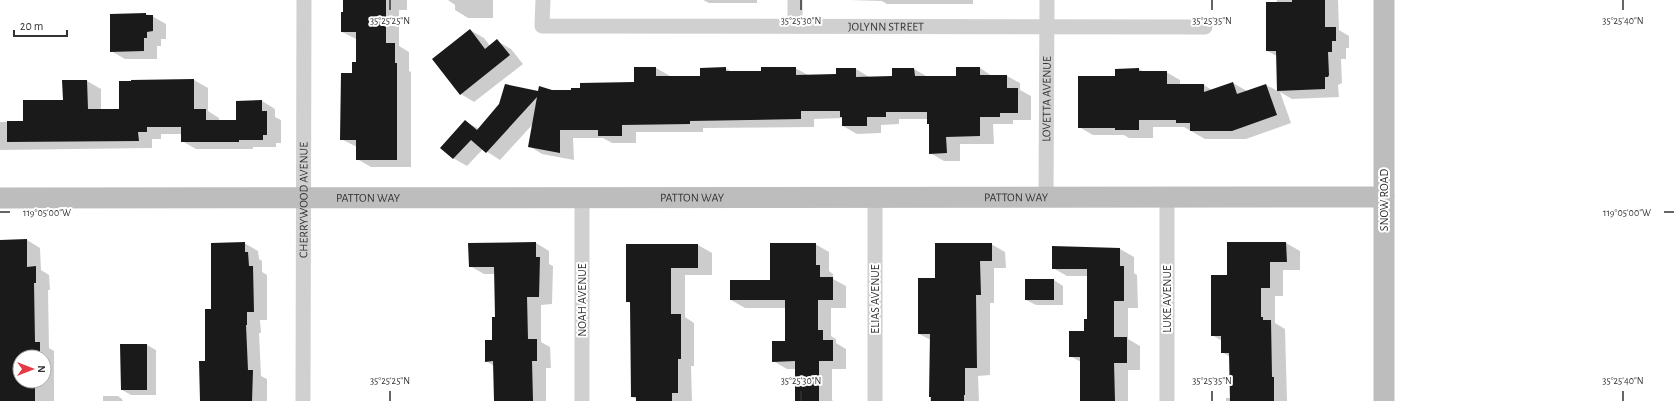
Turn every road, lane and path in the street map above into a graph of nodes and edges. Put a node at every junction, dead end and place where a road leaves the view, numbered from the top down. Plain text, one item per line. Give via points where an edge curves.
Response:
1 (304, 0) edge
2 (542, 0) edge
3 (795, 0) edge
4 (1047, 0) edge
5 (1384, 0) edge
6 (795, 26) junction
7 (1047, 26) junction
8 (1205, 26) dead end
9 (1167, 197) junction
10 (1384, 197) junction
11 (0, 198) edge
12 (303, 198) junction
13 (582, 198) junction
14 (874, 198) junction
15 (1046, 198) junction
16 (303, 401) edge
17 (582, 401) edge
18 (875, 401) edge
19 (1167, 401) edge
20 (1384, 401) edge

1 - 12 street, CHERRYWOOD AVENUE
2 - 6 street, JOLYNN STREET via 542,26
3 - 6 street
4 - 7 street, LOVETTA AVENUE
5 - 10 street, SNOW ROAD
6 - 7 street, JOLYNN STREET
7 - 8 street, JOLYNN STREET
7 - 15 street, LOVETTA AVENUE
9 - 10 street, PATTON WAY
9 - 15 street, PATTON WAY
9 - 19 street, LUKE AVENUE
10 - 20 street, SNOW ROAD
11 - 12 street, PATTON WAY
12 - 13 street, PATTON WAY
12 - 16 street, CHERRYWOOD AVENUE
13 - 14 street, PATTON WAY
13 - 17 street, NOAH AVENUE
14 - 15 street, PATTON WAY
14 - 18 street, ELIAS AVENUE

